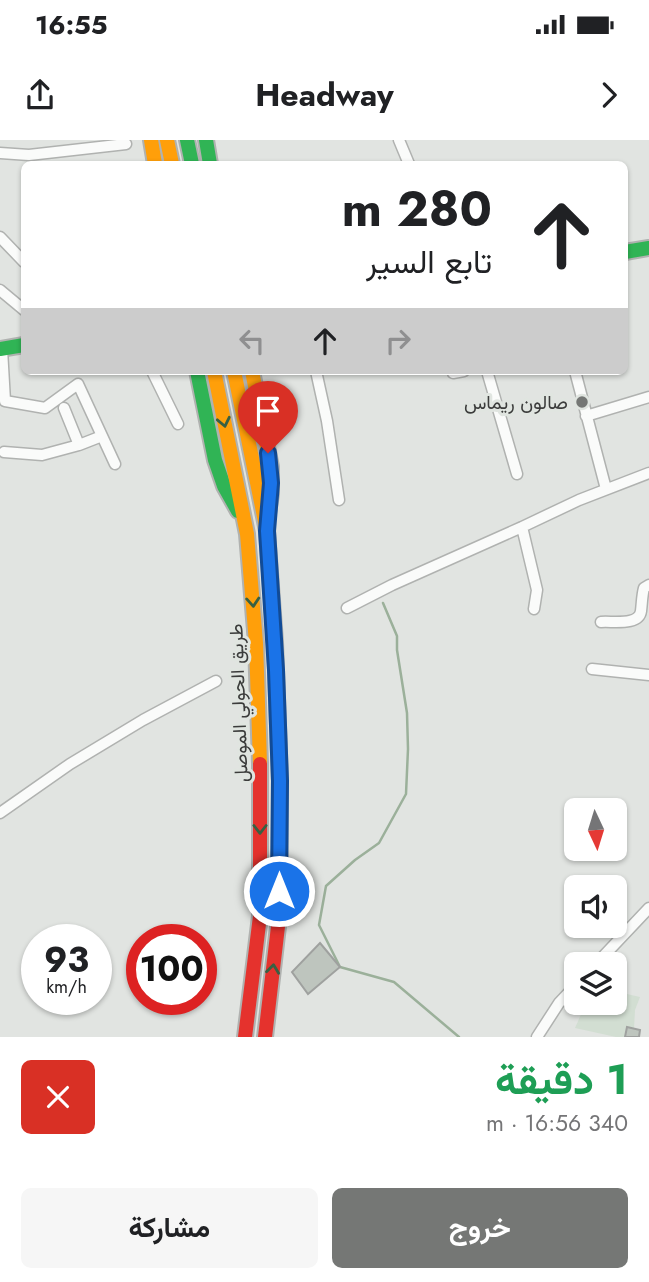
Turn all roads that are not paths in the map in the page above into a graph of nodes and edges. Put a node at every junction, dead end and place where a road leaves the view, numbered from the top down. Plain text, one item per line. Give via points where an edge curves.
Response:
1 (151, 140) edge
2 (167, 140) edge
3 (187, 140) edge
4 (206, 140) edge
5 (399, 140) edge
6 (126, 144) dead end
7 (0, 153) edge
8 (154, 161) edge
9 (171, 161) edge
10 (191, 161) edge
11 (210, 161) edge
12 (408, 161) edge
13 (0, 237) edge
14 (649, 248) edge
15 (628, 252) edge
16 (21, 259) edge
17 (0, 290) edge
18 (21, 308) edge
19 (21, 346) edge
20 (1, 349) edge
21 (154, 375) edge
22 (198, 375) edge
23 (215, 375) edge
24 (235, 375) edge
25 (253, 375) edge
26 (317, 375) edge
27 (488, 375) edge
28 (576, 375) edge
29 (649, 397) edge
30 (64, 408) dead end
31 (586, 416) junction
32 (178, 424) dead end
33 (102, 436) junction
34 (79, 445) junction
35 (4, 452) dead end
36 (115, 464) dead end
37 (649, 473) edge
38 (517, 474) dead end
39 (606, 489) junction
40 (339, 500) dead end
41 (522, 527) junction
42 (267, 531) junction
43 (247, 534) junction
44 (649, 586) edge
45 (347, 608) dead end
46 (534, 609) dead end
47 (601, 622) dead end
48 (592, 669) dead end
49 (649, 675) edge
50 (216, 681) dead end
51 (0, 813) edge
52 (649, 908) edge
53 (607, 952) edge
54 (564, 998) edge
55 (245, 1037) edge
56 (265, 1037) edge
57 (537, 1037) edge

1 - 8 main road
2 - 9 main road
3 - 10 main road
4 - 11 main road
5 - 12 street
6 - 7 street via 29,155
13 - 16 street
14 - 15 main road
17 - 18 street
19 - 20 main road
20 - 33 street via 5,401 46,408 78,384
21 - 32 street
22 - 43 main road via 219,474
23 -> 43 main road, طريق الحولي الموصل
24 - 42 main road, طريق الحولي الموصل
25 - 42 main road via 271,467
26 - 40 street
27 - 38 street
28 - 31 street
29 - 31 street
30 - 34 street
31 - 39 street
33 - 34 street
33 - 36 street
34 - 35 street via 42,455
37 - 39 street
39 - 41 street
41 - 45 street
41 - 46 street via 537,590
56 -> 42 main road, طريق الحولي الموصل via 279,918 280,795
43 -> 55 main road, طريق الحولي الموصل via 261,782 260,916
44 - 47 street via 644,588 637,619
48 - 49 street
50 - 51 street via 70,764
52 - 53 street
54 - 57 street

